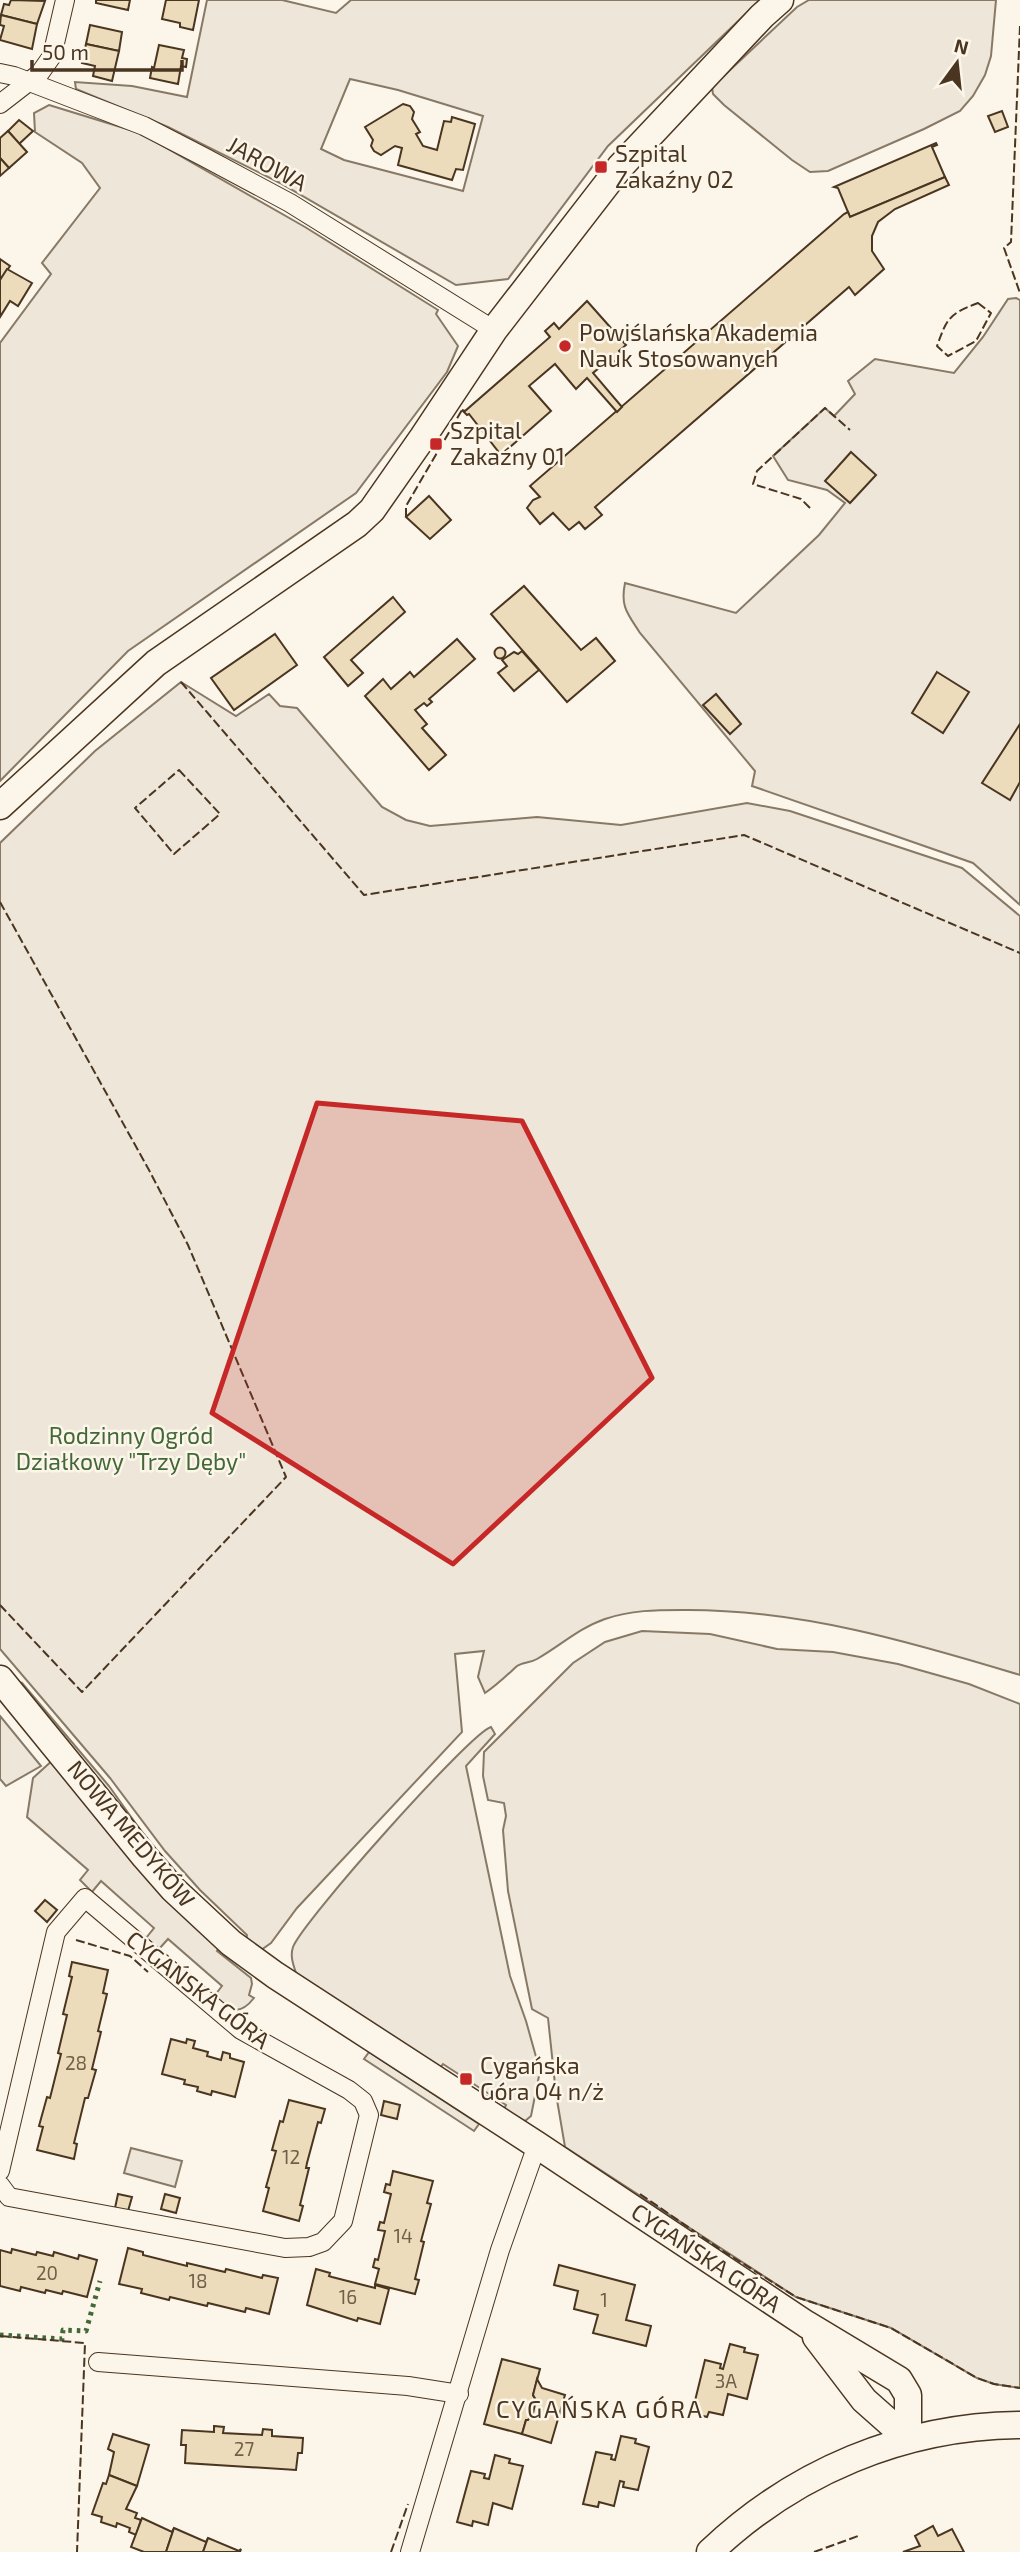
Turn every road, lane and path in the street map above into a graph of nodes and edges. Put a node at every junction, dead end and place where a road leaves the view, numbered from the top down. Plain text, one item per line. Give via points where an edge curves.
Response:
1 (65, 0) edge
2 (780, 0) edge
3 (0, 73) edge
4 (28, 81) junction
5 (0, 104) edge
6 (494, 330) junction
7 (0, 806) edge
8 (0, 1679) edge
9 (275, 1975) joint
10 (537, 2145) junction
11 (0, 2171) edge
12 (0, 2185) edge
13 (806, 2324) junction
14 (98, 2362) dead end
15 (459, 2394) junction
16 (1020, 2425) edge
17 (908, 2439) junction
18 (410, 2552) edge
19 (710, 2552) edge

1 - 4 street via 52,56
2 - 6 street via 620,167
3 - 4 street, JAROWA
4 - 5 street
4 - 6 street, JAROWA via 144,126 204,157 290,203
6 - 7 street via 372,510 156,663
8 - 9 street, NOWA MEDYKÓW via 173,1889 221,1936
9 - 10 street, CYGAŃSKA GÓRA
10 - 13 street, CYGAŃSKA GÓRA
10 - 15 street via 500,2249
11 - 12 street, CYGAŃSKA GÓRA via 56,1932 85,1898 242,2030 349,2090 363,2101 369,2115 343,2221 323,2242 309,2247 285,2248 9,2197
13 - 17 street, CYGAŃSKA GÓRA via 864,2400
13 - 17 street, CYGAŃSKA GÓRA via 899,2380 908,2395
14 - 15 street
15 - 18 street
16 - 17 street via 973,2427
17 - 19 street via 829,2468 764,2507

